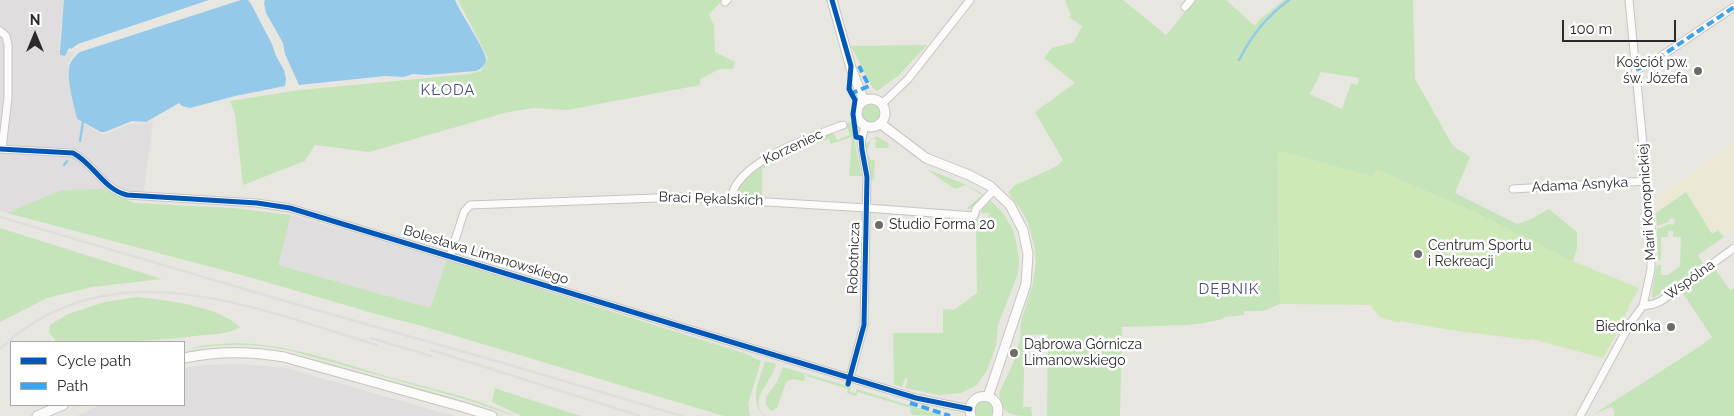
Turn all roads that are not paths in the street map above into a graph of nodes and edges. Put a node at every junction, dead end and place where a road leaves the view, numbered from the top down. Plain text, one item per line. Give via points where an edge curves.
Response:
1 (832, 0) edge
2 (970, 0) edge
3 (1191, 0) edge
4 (1629, 0) edge
5 (1734, 7) edge
6 (1185, 8) dead end
7 (0, 30) edge
8 (1636, 70) junction
9 (864, 101) junction
10 (882, 104) junction
11 (843, 124) dead end
12 (881, 124) junction
13 (865, 126) junction
14 (1, 149) edge
15 (1647, 181) junction
16 (994, 190) junction
17 (1513, 190) dead end
18 (731, 199) junction
19 (867, 208) junction
20 (1734, 248) edge
21 (450, 256) junction
22 (1643, 306) junction
23 (185, 358) edge
24 (850, 378) junction
25 (988, 397) junction
26 (61, 406) edge
27 (970, 412) edge
28 (41, 414) edge
29 (492, 416) edge
30 (997, 416) edge
31 (1580, 416) edge

1 - 9 street
2 - 10 street via 908,79
3 - 6 street
4 - 8 street, Marii Konopnickiej
5 - 8 street
7 - 14 street via 8,45 8,97
8 - 15 street, Marii Konopnickiej
9 - 10 street via 873,99
9 - 13 street via 858,107 857,115
10 - 12 street via 886,113
11 - 18 street, Korzeniec via 758,164 734,187
12 - 13 street
12 - 16 street via 926,158 971,176
13 - 19 street, Robotnicza via 861,146 867,174
14 - 21 street, Bolesława Limanowskiego via 73,153 106,185 122,194 282,206
15 - 17 street, Adama Asnyka
15 - 22 street, Marii Konopnickiej via 1652,262
16 - 19 street, Braci Pękalskich via 976,209 974,216
16 - 25 street via 1010,205 1020,221 1029,263 1023,295
18 - 19 street, Braci Pękalskich
18 - 21 street, Braci Pękalskich via 662,197 470,205 464,212
19 - 24 street, Robotnicza via 864,328
20 - 22 street, Wspólna via 1659,302
21 - 24 street, Bolesława Limanowskiego
22 - 31 street, Marii Konopnickiej
23 - 29 street via 231,352 284,357
24 - 27 street, Bolesława Limanowskiego
25 - 27 street via 977,398
25 - 30 street via 997,405
26 - 28 street

